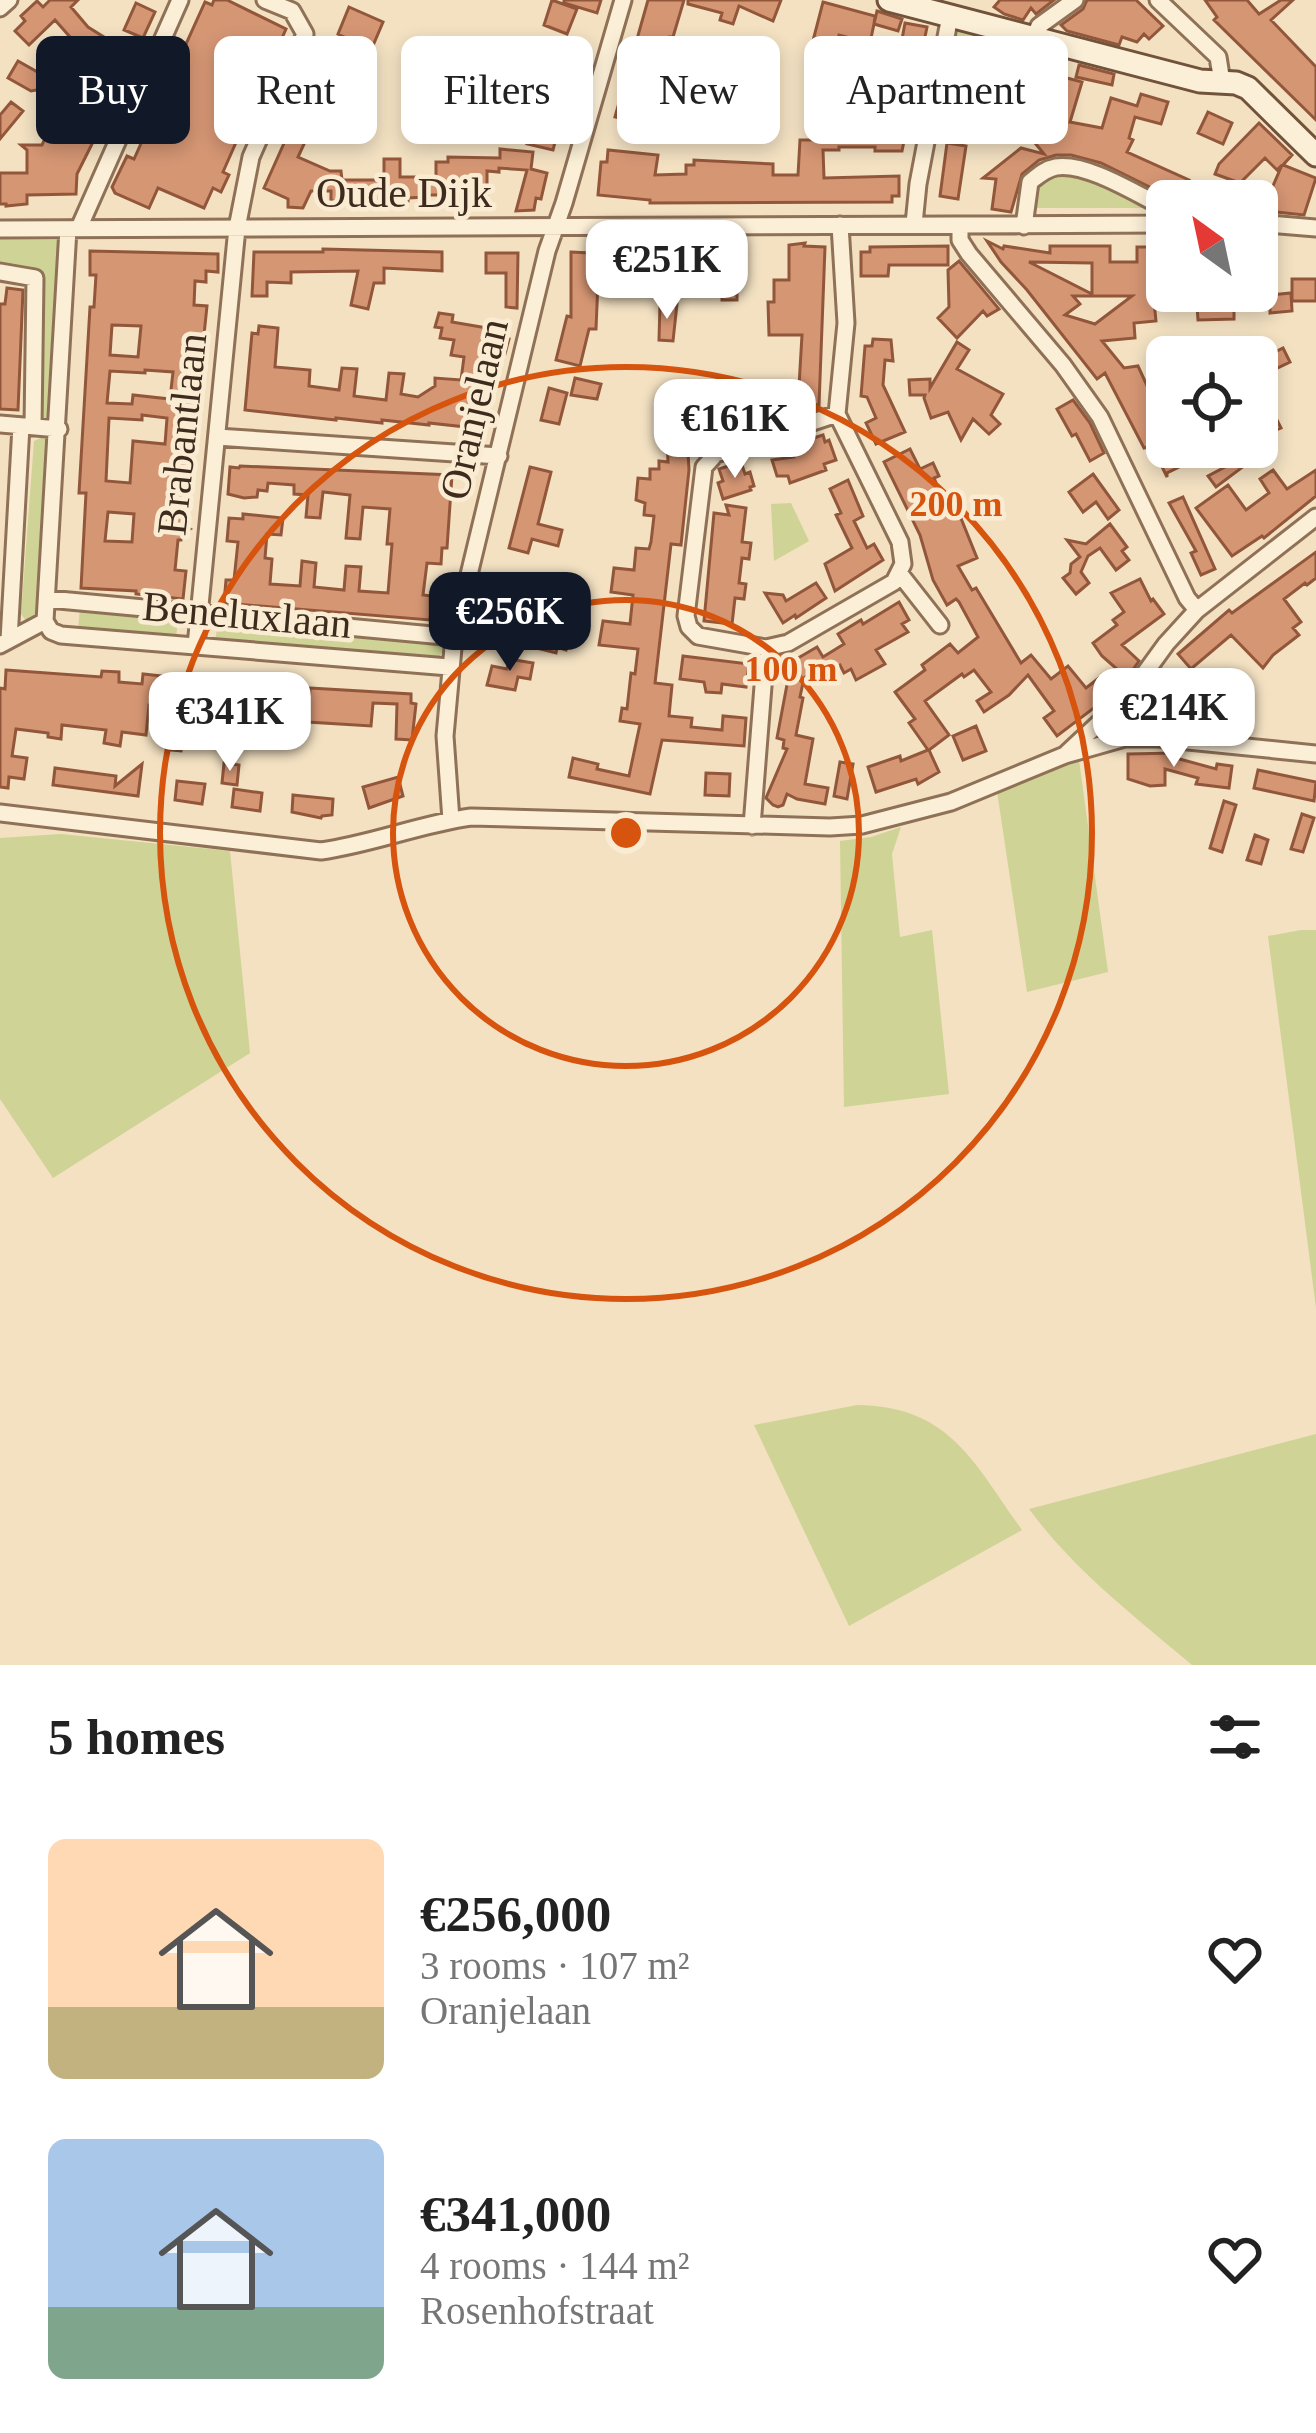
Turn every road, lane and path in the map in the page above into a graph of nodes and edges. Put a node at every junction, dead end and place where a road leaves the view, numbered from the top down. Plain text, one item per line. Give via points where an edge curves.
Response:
1 (9, 0) edge
2 (180, 0) edge
3 (266, 0) edge
4 (622, 0) edge
5 (889, 0) edge
6 (1075, 0) edge
7 (1158, 0) edge
8 (0, 8) edge
9 (950, 16) junction
10 (1026, 36) edge
11 (1035, 36) edge
12 (1068, 47) edge
13 (1222, 82) junction
14 (1316, 155) edge
15 (1146, 198) edge
16 (914, 224) junction
17 (1146, 224) edge
18 (840, 225) junction
19 (1278, 225) edge
20 (960, 226) junction
21 (1024, 226) junction
22 (237, 228) junction
23 (1316, 228) edge
24 (0, 229) edge
25 (74, 229) junction
26 (554, 229) junction
27 (0, 272) edge
28 (837, 415) junction
29 (0, 424) edge
30 (27, 426) junction
31 (58, 429) junction
32 (217, 437) junction
33 (499, 456) junction
34 (1316, 518) edge
35 (900, 574) junction
36 (48, 599) junction
37 (1197, 610) junction
38 (199, 614) junction
39 (45, 621) junction
40 (940, 625) dead end
41 (454, 637) junction
42 (4, 643) edge
43 (196, 646) junction
44 (766, 648) junction
45 (449, 667) junction
46 (1113, 712) junction
47 (1125, 738) junction
48 (1316, 754) edge
49 (1065, 755) junction
50 (0, 813) edge
51 (452, 820) junction
52 (752, 826) junction

1 - 8 street
2 - 25 street
3 - 22 street, Brabantlaan via 292,11 305,34 250,157
4 - 26 street, Oranjelaan
5 - 9 street
6 - 11 street
7 - 13 street via 1218,57
9 - 10 street
9 - 16 street
12 - 13 street
13 - 14 street via 1248,88
15 - 21 street via 1080,167 1057,166 1030,182
16 - 18 street, Oude Dijk
16 - 20 street, Oude Dijk
17 - 21 street, Oude Dijk
18 - 26 street, Oude Dijk
18 - 28 street via 846,323
19 - 23 street
20 - 21 street, Oude Dijk
20 - 37 street via 969,254 1100,418
22 - 25 street, Oude Dijk
22 - 26 street, Oude Dijk
22 - 32 street, Brabantlaan
24 - 25 street, Oude Dijk
25 - 31 street
26 - 33 street, Oranjelaan
27 - 30 street via 35,278
28 - 35 street via 899,542
28 - 44 street via 716,454 704,467 689,627 698,636
29 - 30 street
30 - 31 street
30 - 42 street
31 - 36 street
32 - 33 street
32 - 38 street, Brabantlaan
33 - 41 street, Oranjelaan
34 - 37 street
35 - 40 street
35 - 44 street via 788,644
36 - 38 street, Beneluxlaan
36 - 39 street
37 - 46 street
38 - 41 street, Beneluxlaan
38 - 43 street, Brabantlaan
39 - 42 street
39 - 43 street, Beneluxlaan via 61,635
41 - 45 street, Oranjelaan
43 - 45 street, Beneluxlaan
44 - 52 street
45 - 51 street, Oranjelaan
46 - 47 street
46 - 49 street
47 - 48 street
47 - 49 street
49 - 52 street via 898,817
50 - 51 street via 321,850
51 - 52 street

